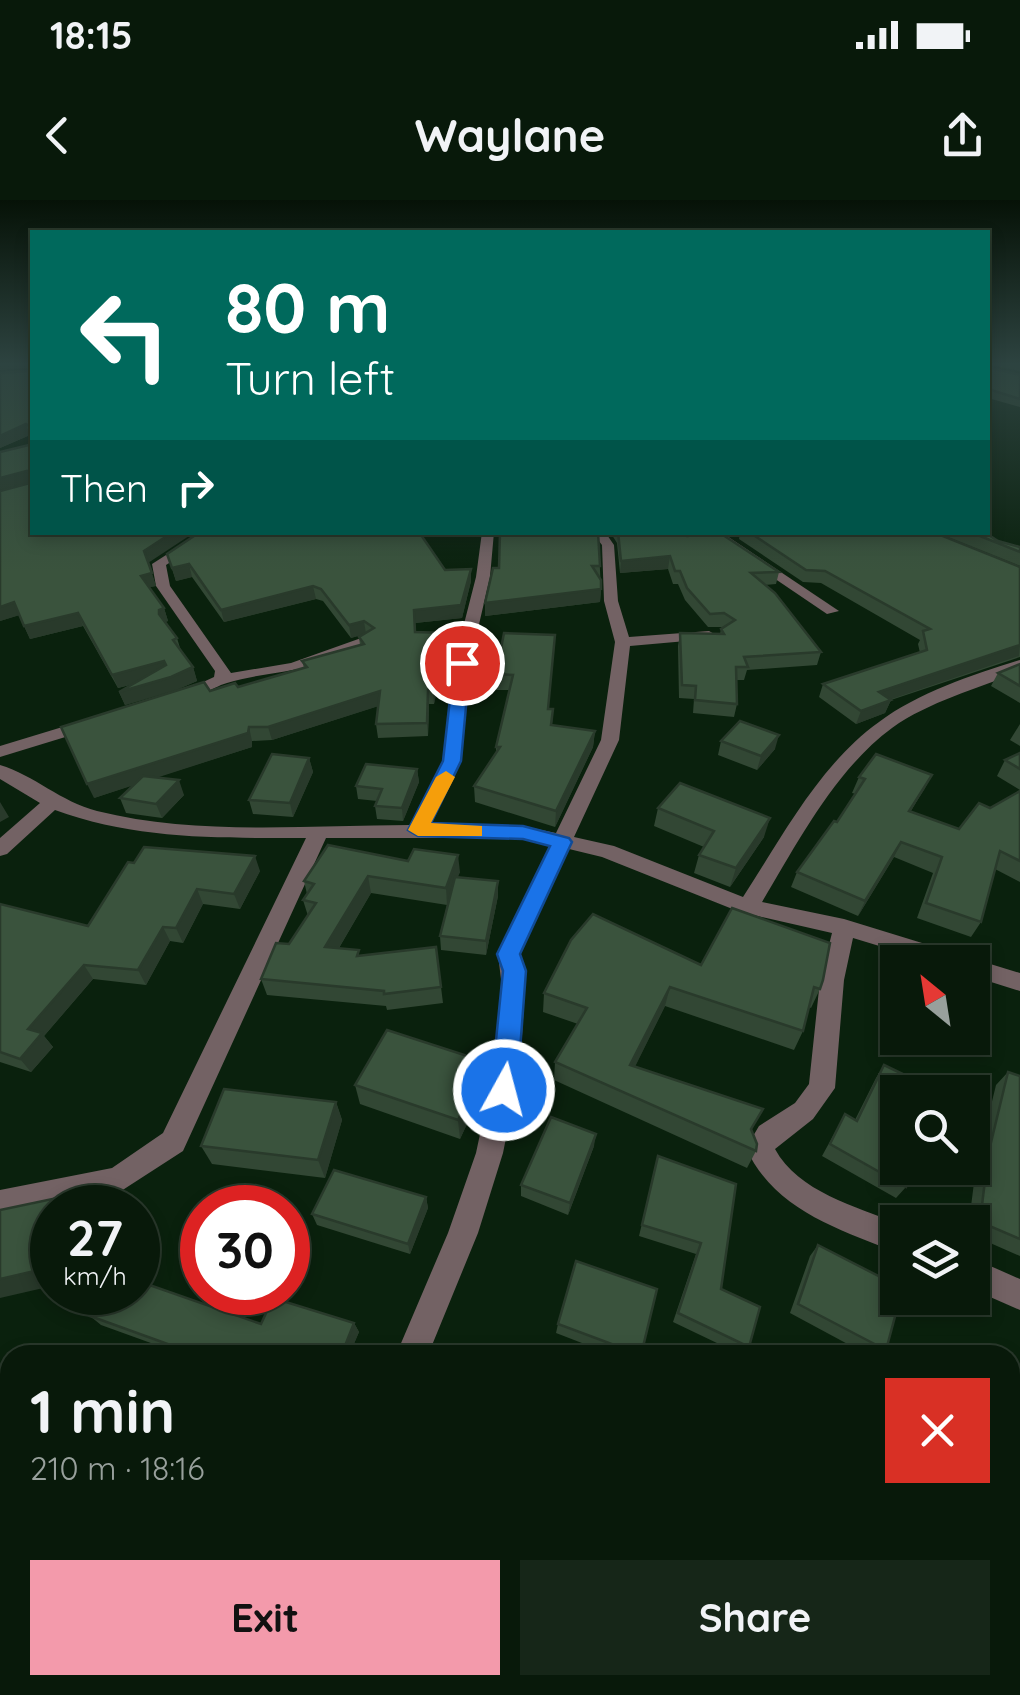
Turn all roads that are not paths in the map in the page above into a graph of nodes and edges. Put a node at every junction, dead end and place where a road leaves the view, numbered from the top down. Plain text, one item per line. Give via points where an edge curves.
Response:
1 (207, 535) edge
2 (488, 535) edge
3 (600, 535) edge
4 (717, 535) edge
5 (832, 611) dead end
6 (722, 634) edge
7 (364, 642) edge
8 (622, 642) junction
9 (1020, 666) edge
10 (222, 678) junction
11 (164, 702) edge
12 (108, 719) edge
13 (0, 752) edge
14 (0, 772) edge
15 (52, 802) junction
16 (320, 830) junction
17 (418, 830) junction
18 (562, 842) junction
19 (0, 849) edge
20 (748, 907) junction
21 (844, 926) junction
22 (904, 945) edge
23 (990, 973) edge
24 (1020, 982) edge
25 (0, 1204) edge
26 (880, 1230) edge
27 (990, 1281) edge
28 (1020, 1295) edge
29 (416, 1345) edge

1 - 10 street via 158,564 158,571 218,661
2 - 17 street via 462,663 452,761
3 - 8 street via 608,545 611,601
4 - 5 street
6 - 8 street
7 - 10 street via 294,667
8 - 18 street via 610,740
9 - 20 street via 886,725 805,819
10 - 11 street
12 - 13 street
14 - 15 street
15 - 16 street via 144,827
15 - 19 street
16 - 17 street
16 - 25 street via 174,1142 118,1180
17 - 18 street via 523,832
18 - 20 street via 606,851
18 - 29 street via 509,954 509,1063 494,1146
20 - 21 street
21 - 22 street
21 - 26 street via 822,1088 760,1148 766,1163 799,1193
23 - 24 street
27 - 28 street

